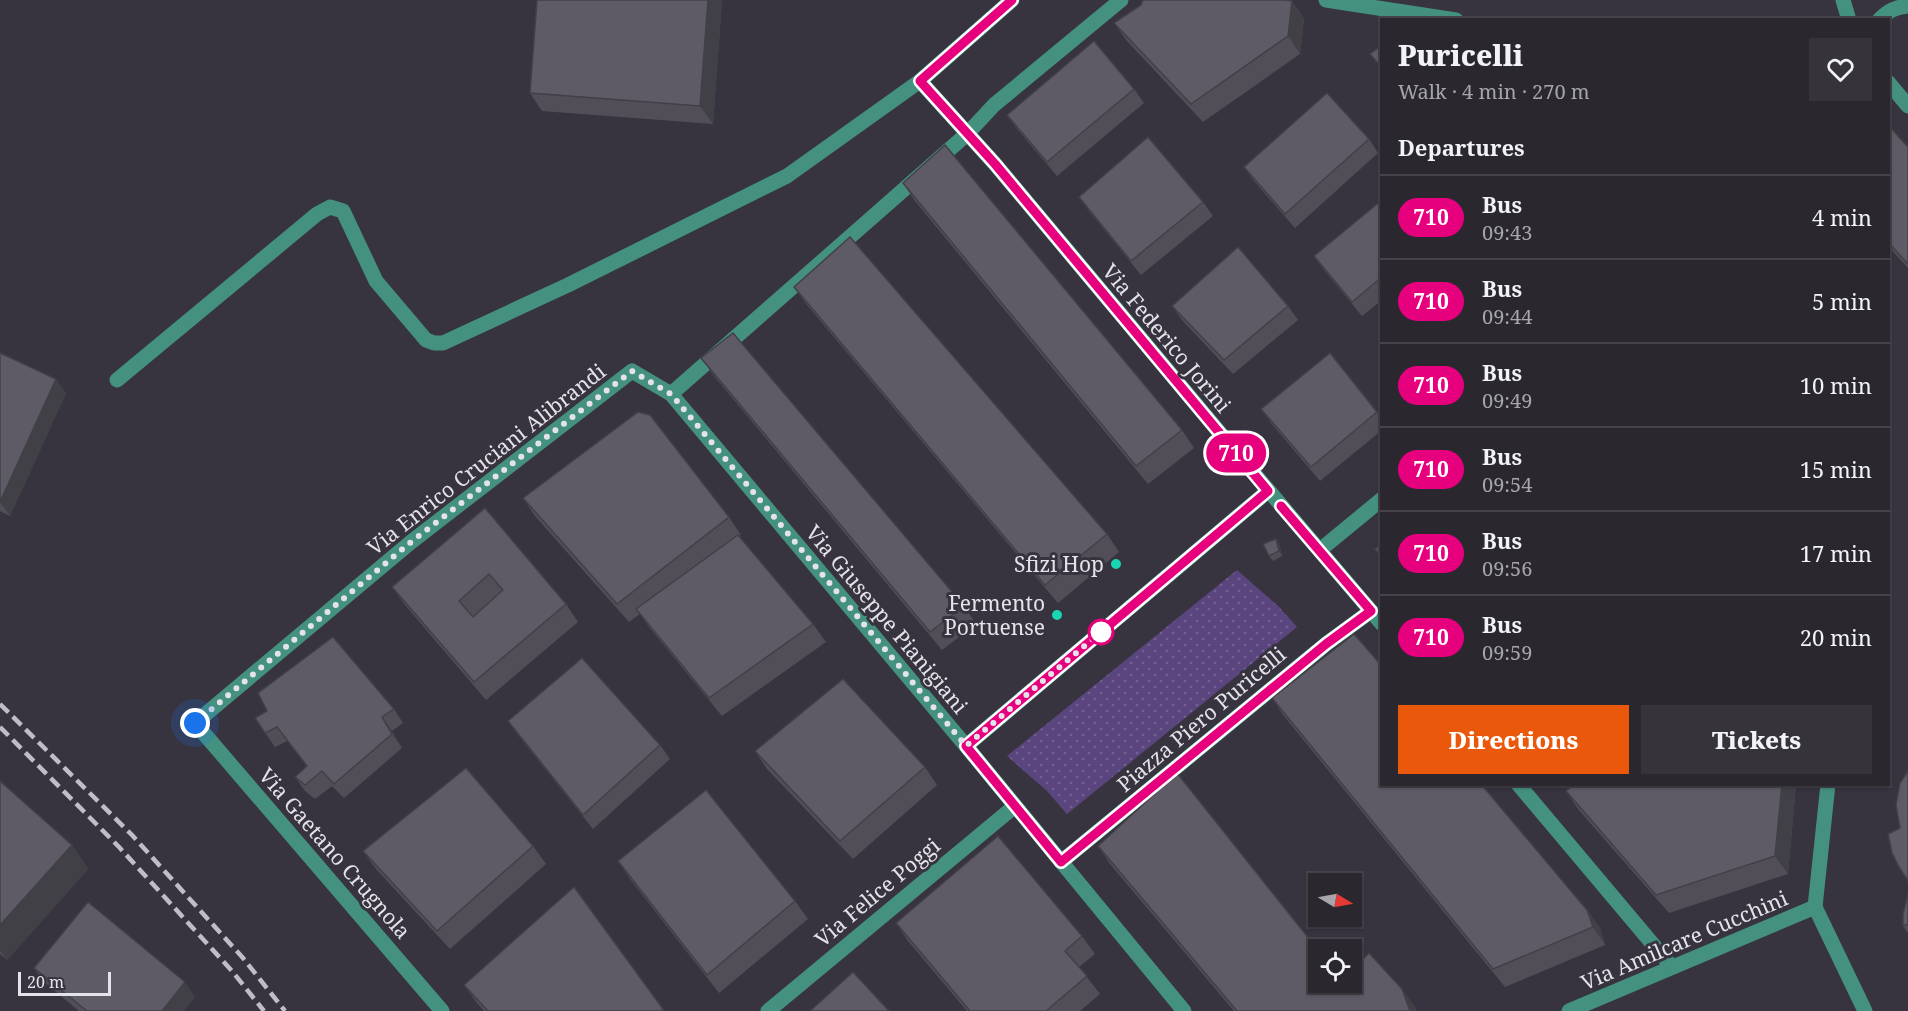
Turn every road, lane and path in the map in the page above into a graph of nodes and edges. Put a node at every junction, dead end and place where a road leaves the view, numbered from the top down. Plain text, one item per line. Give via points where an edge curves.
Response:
1 (1012, 0) edge
2 (1121, 0) edge
3 (1326, 0) edge
4 (1844, 0) edge
5 (1908, 6) edge
6 (1443, 18) edge
7 (1848, 18) edge
8 (1880, 18) edge
9 (920, 81) junction
10 (1890, 84) edge
11 (1908, 106) edge
12 (967, 134) junction
13 (117, 380) dead end
14 (671, 394) junction
15 (1268, 491) junction
16 (1380, 501) edge
17 (1320, 550) junction
18 (1371, 611) junction
19 (1380, 622) edge
20 (195, 723) joint
21 (966, 746) junction
22 (1520, 786) edge
23 (1828, 786) edge
24 (1015, 806) junction
25 (1061, 862) junction
26 (1815, 907) junction
27 (1672, 967) junction
28 (442, 1011) edge
29 (768, 1011) edge
30 (1184, 1011) edge
31 (1569, 1011) edge
32 (1864, 1011) edge

1 - 9 street
2 - 12 street via 999,101
3 - 6 street
4 - 7 street
5 - 8 street via 1897,7
9 - 12 street
9 - 13 street via 787,176 443,343 426,340 376,281 343,211 330,207
10 - 11 street
12 - 14 street
12 - 15 street, Via Federico Jorini
14 - 20 street, Via Enrico Cruciani Alibrandi via 632,371 411,542
14 - 21 street, Via Giuseppe Pianigiani
15 - 17 street, Via Federico Jorini
15 - 21 street
16 - 17 street
17 - 18 street, Via Federico Jorini
18 - 19 street, Via Federico Jorini
18 - 25 street, Piazza Piero Puricelli
20 - 28 street, Via Gaetano Crugnola
21 - 24 street, Via Giuseppe Pianigiani
22 - 27 street
23 - 26 street
24 - 25 street, Via Giuseppe Pianigiani
24 - 29 street, Via Felice Poggi
25 - 30 street, Via Giuseppe Pianigiani
26 - 27 street, Via Amilcare Cucchini
26 - 32 street
27 - 31 street, Via Amilcare Cucchini

